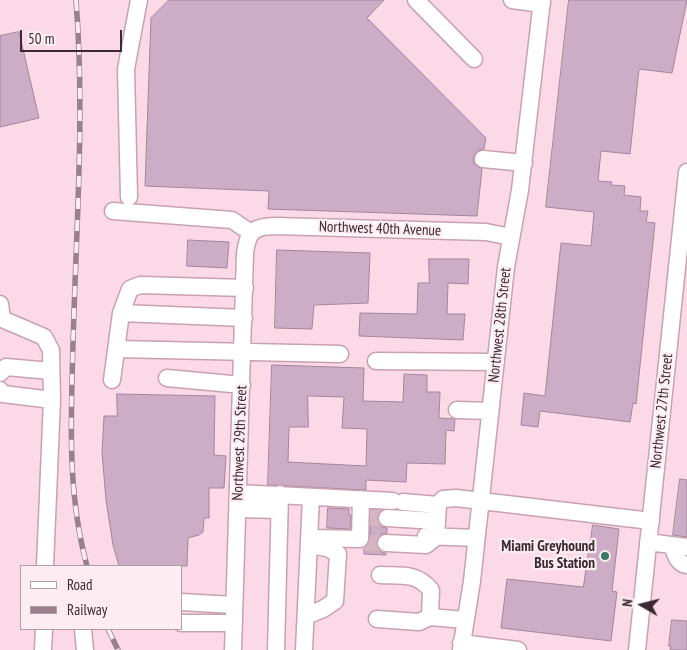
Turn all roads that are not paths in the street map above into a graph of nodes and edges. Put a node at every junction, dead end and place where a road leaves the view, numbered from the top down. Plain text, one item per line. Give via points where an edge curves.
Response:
1 (140, 0) edge
2 (416, 0) edge
3 (512, 0) edge
4 (542, 2) edge
5 (474, 59) dead end
6 (483, 159) dead end
7 (524, 163) junction
8 (687, 172) edge
9 (129, 197) dead end
10 (113, 211) dead end
11 (250, 235) junction
12 (511, 237) junction
13 (245, 288) junction
14 (0, 304) edge
15 (121, 314) junction
16 (244, 318) junction
17 (680, 320) edge
18 (117, 349) junction
19 (243, 352) junction
20 (340, 354) dead end
21 (376, 361) dead end
22 (496, 362) junction
23 (51, 371) junction
24 (0, 372) edge
25 (167, 378) dead end
26 (112, 380) dead end
27 (242, 385) junction
28 (0, 390) edge
29 (52, 400) junction
30 (456, 410) dead end
31 (490, 411) junction
32 (311, 497) junction
33 (361, 500) junction
34 (480, 500) junction
35 (238, 501) junction
36 (280, 502) junction
37 (437, 521) junction
38 (651, 521) junction
39 (476, 538) junction
40 (310, 542) junction
41 (648, 542) junction
42 (680, 546) edge
43 (45, 565) edge
44 (687, 566) edge
45 (380, 576) dead end
46 (182, 602) edge
47 (234, 605) junction
48 (306, 616) junction
49 (430, 617) junction
50 (377, 619) dead end
51 (465, 620) junction
52 (182, 623) edge
53 (234, 623) junction
54 (44, 630) edge
55 (83, 630) edge
56 (461, 647) edge
57 (43, 650) edge
58 (85, 650) edge
59 (232, 650) edge
60 (276, 650) edge
61 (304, 650) edge
62 (518, 650) edge
63 (637, 650) edge

1 - 9 street via 126,69
2 - 5 street
3 - 4 street
4 - 7 street, Northwest 28th Street
6 - 7 street
7 - 12 street, Northwest 28th Street
8 - 17 street, Northwest 27th Street
10 - 11 street via 232,220
11 - 12 street, Northwest 40th Avenue via 263,226 276,226 486,232
11 - 13 street, Northwest 29th Street via 245,254
12 - 22 street, Northwest 28th Street
13 - 15 street via 140,284 130,289
13 - 16 street, Northwest 29th Street
14 - 23 street via 2,320 44,338 51,350
15 - 16 street
15 - 18 street
16 - 19 street, Northwest 29th Street
17 - 38 street, Northwest 27th Street
18 - 19 street
18 - 26 street
19 - 20 street
19 - 27 street, Northwest 29th Street
21 - 22 street
22 - 31 street, Northwest 28th Street
23 - 24 street via 6,367
23 - 29 street
25 - 27 street
27 - 35 street, Northwest 29th Street
28 - 29 street via 4,394
29 - 43 street
30 - 31 street
31 - 34 street, Northwest 28th Street
32 - 33 street
32 - 36 street
32 - 40 street
33 - 37 street via 398,502
33 - 40 street via 362,530
34 - 37 street via 443,499
34 - 38 street
34 - 39 street, Northwest 28th Street
35 - 36 street
35 - 47 street, Northwest 29th Street
36 - 60 street
37 - 37 street via 387,531 426,546
37 - 39 street
38 - 41 street, Northwest 27th Street
39 - 51 street, Northwest 28th Street
40 - 48 street
40 - 48 street via 338,554 335,601
41 - 42 street
41 - 63 street, Northwest 27th Street
42 - 44 street via 676,559
45 - 49 street via 417,577 424,582 431,590
46 - 47 street
47 - 53 street, Northwest 29th Street
48 - 61 street
49 - 50 street via 419,622
49 - 51 street
51 - 56 street, Northwest 28th Street
52 - 53 street
53 - 59 street, Northwest 29th Street
54 - 57 street
55 - 58 street
56 - 62 street

